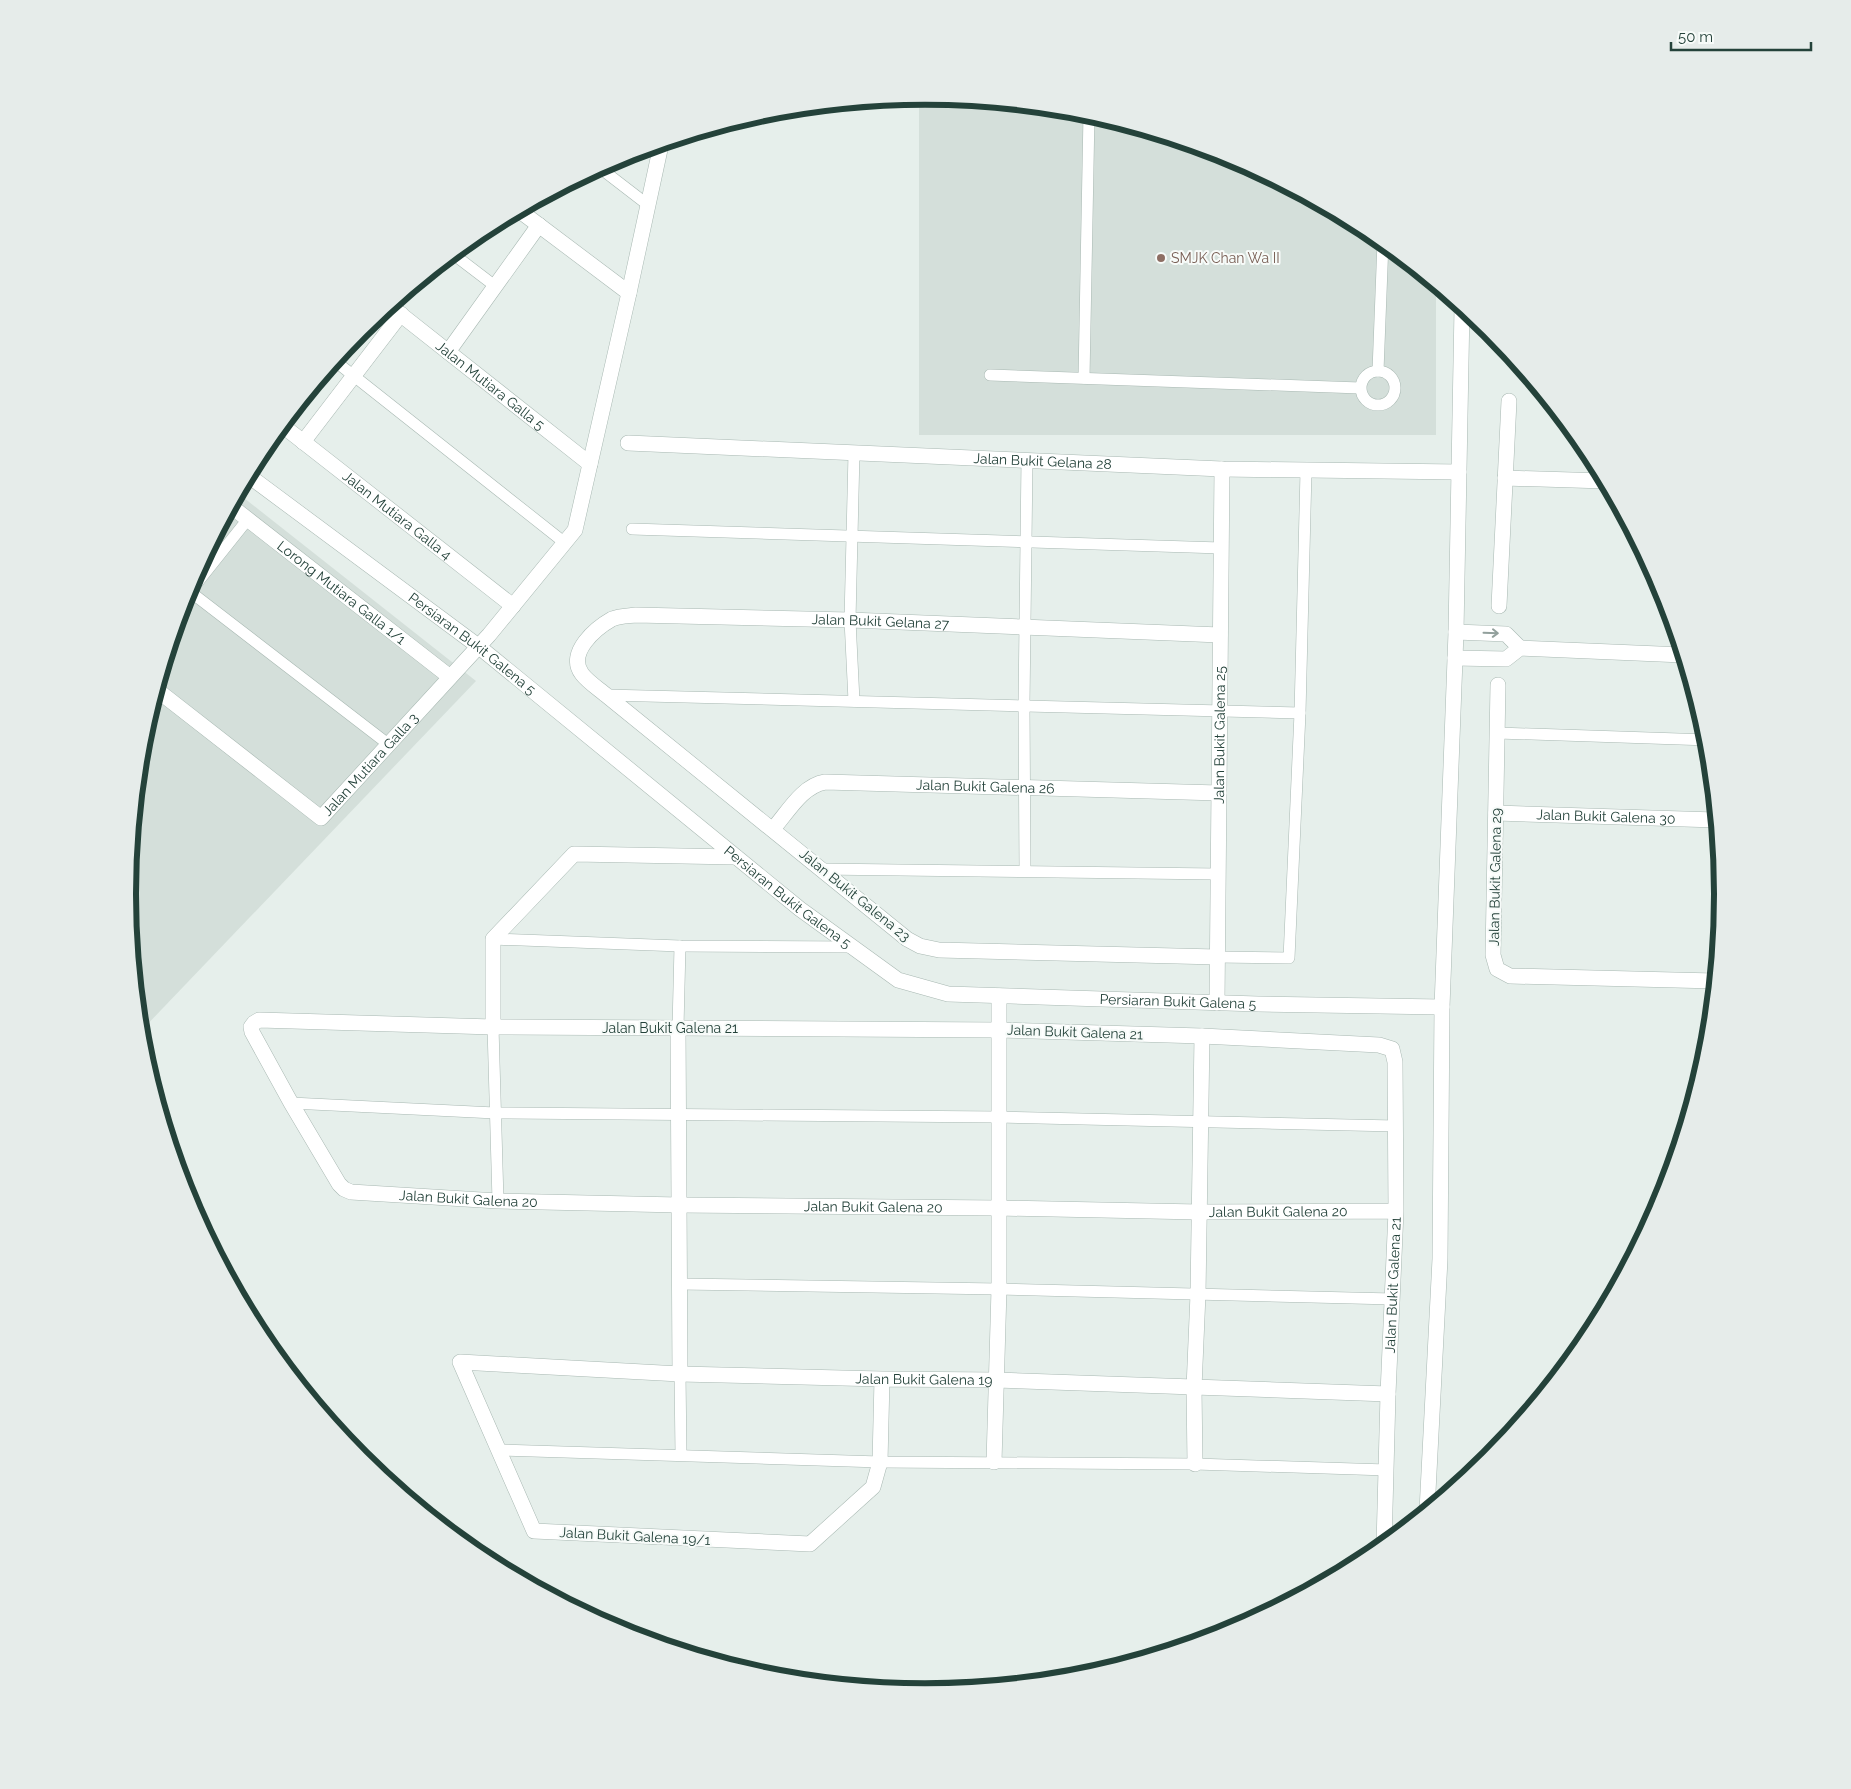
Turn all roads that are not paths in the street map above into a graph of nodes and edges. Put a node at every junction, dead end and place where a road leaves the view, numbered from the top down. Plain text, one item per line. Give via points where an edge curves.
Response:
1 (1088, 122) edge
2 (660, 152) edge
3 (606, 173) edge
4 (648, 204) junction
5 (525, 215) edge
6 (538, 225) junction
7 (1383, 251) edge
8 (459, 258) edge
9 (495, 286) junction
10 (629, 293) junction
11 (396, 310) edge
12 (1462, 316) edge
13 (448, 352) junction
14 (341, 365) edge
15 (1378, 371) junction
16 (990, 374) dead end
17 (354, 376) junction
18 (1084, 378) junction
19 (1360, 388) junction
20 (1509, 401) dead end
21 (288, 430) edge
22 (303, 442) junction
23 (628, 442) dead end
24 (854, 453) junction
25 (1027, 460) junction
26 (590, 464) junction
27 (1222, 469) junction
28 (1306, 471) junction
29 (1459, 472) junction
30 (1505, 478) junction
31 (254, 480) edge
32 (1597, 481) edge
33 (237, 510) edge
34 (248, 519) junction
35 (632, 529) dead end
36 (852, 536) junction
37 (1026, 541) junction
38 (565, 543) junction
39 (1221, 548) junction
40 (205, 572) edge
41 (194, 598) edge
42 (513, 606) junction
43 (1499, 606) dead end
44 (850, 620) junction
45 (1025, 627) junction
46 (1456, 632) junction
47 (1220, 635) junction
48 (478, 646) junction
49 (1520, 648) junction
50 (1677, 655) edge
51 (1455, 658) junction
52 (582, 675) joint
53 (450, 677) junction
54 (1498, 685) dead end
55 (162, 694) edge
56 (606, 695) junction
57 (854, 701) junction
58 (1024, 705) junction
59 (1220, 710) junction
60 (1300, 713) junction
61 (1498, 733) junction
62 (1700, 740) edge
63 (388, 744) junction
64 (1024, 787) junction
65 (1219, 793) junction
66 (1496, 813) junction
67 (1711, 820) edge
68 (774, 829) junction
69 (736, 857) junction
70 (820, 869) junction
71 (1025, 872) junction
72 (1218, 874) junction
73 (492, 940) junction
74 (680, 946) junction
75 (854, 947) junction
76 (1217, 957) junction
77 (1710, 981) edge
78 (999, 996) junction
79 (1217, 1002) junction
80 (1442, 1006) junction
81 (493, 1027) junction
82 (678, 1028) junction
83 (999, 1030) junction
84 (1202, 1036) junction
85 (290, 1103) junction
86 (495, 1112) junction
87 (679, 1113) junction
88 (999, 1118) junction
89 (1200, 1122) junction
90 (1396, 1126) junction
91 (498, 1201) junction
92 (679, 1205) junction
93 (998, 1208) junction
94 (1396, 1211) junction
95 (1199, 1212) junction
96 (680, 1284) junction
97 (999, 1289) junction
98 (1198, 1294) junction
99 (1392, 1299) junction
100 (460, 1362) joint
101 (680, 1374) junction
102 (882, 1379) junction
103 (996, 1380) junction
104 (1194, 1388) junction
105 (1388, 1394) junction
106 (499, 1450) junction
107 (681, 1455) junction
108 (880, 1462) junction
109 (994, 1462) junction
110 (1195, 1464) junction
111 (1387, 1470) junction
112 (1427, 1503) edge
113 (1384, 1536) edge

1 - 18 lane
2 - 4 street, Jalan Mutiara Galla 3
3 - 4 lane
4 - 10 street, Jalan Mutiara Galla 3
5 - 6 street
6 - 9 street
6 - 10 street
7 - 15 lane
8 - 9 lane
9 - 13 street
10 - 26 street, Jalan Mutiara Galla 3
11 - 13 street, Jalan Mutiara Galla 5
11 - 17 street
12 - 29 street
13 - 26 street, Jalan Mutiara Galla 5
14 - 17 lane
15 - 19 lane via 1365,376
15 - 19 lane via 1390,376 1394,382 1390,401 1378,406 1371,404 1361,395
16 - 18 lane
17 - 22 street
17 - 38 lane
18 - 19 lane
20 - 30 street
21 - 22 street, Jalan Mutiara Galla 4
22 - 42 street, Jalan Mutiara Galla 4
23 - 24 street, Jalan Bukit Gelana 28
24 - 25 street, Jalan Bukit Gelana 28
24 - 36 lane
25 - 27 street, Jalan Bukit Gelana 28
25 - 37 lane
26 - 38 street, Jalan Mutiara Galla 3 via 575,530
27 - 28 street, Jalan Bukit Gelana 28
27 - 39 street, Jalan Bukit Galena 25
28 - 29 street, Jalan Bukit Gelana 28
28 - 60 lane
29 - 46 street
30 - 32 street
30 - 43 street
31 - 48 street, Persiaran Bukit Galena 5
33 - 34 street, Lorong Mutiara Galla 1/1
34 - 40 lane
34 - 53 street, Lorong Mutiara Galla 1/1
35 - 36 lane
36 - 37 lane
36 - 44 lane
37 - 39 lane
37 - 45 lane
38 - 42 street, Jalan Mutiara Galla 3
39 - 47 street, Jalan Bukit Galena 25
41 - 63 lane
42 - 48 street, Jalan Mutiara Galla 3
44 - 45 street, Jalan Bukit Gelana 27
44 - 52 street, Jalan Bukit Gelana 27 via 636,615 615,618 596,629 584,643 578,657
44 - 57 lane
45 - 47 street, Jalan Bukit Gelana 27
45 - 58 lane
46 -> 49 street via 1506,634
46 - 51 street
47 - 59 street, Jalan Bukit Galena 25
48 - 53 street, Jalan Mutiara Galla 3
48 - 69 street, Persiaran Bukit Galena 5
49 - 50 street
49 - 51 street via 1506,659
51 - 80 street
52 - 56 street, Jalan Bukit Galena 23
53 - 63 street, Jalan Mutiara Galla 3
54 - 61 street, Jalan Bukit Galena 29
55 - 63 street, Jalan Mutiara Galla 3 via 321,818
56 - 57 lane
56 - 68 street, Jalan Bukit Galena 23
57 - 58 lane
58 - 59 lane
58 - 64 lane
59 - 60 lane
59 - 65 street, Jalan Bukit Galena 25
60 - 76 lane via 1289,958
61 - 62 lane
61 - 66 street, Jalan Bukit Galena 29
64 - 65 street, Jalan Bukit Galena 26
64 - 68 street, Jalan Bukit Galena 26 via 818,783 801,795
64 - 71 lane
65 - 72 street, Jalan Bukit Galena 25
66 - 67 street, Jalan Bukit Galena 30
66 - 77 street, Jalan Bukit Galena 29 via 1493,955 1497,970 1510,976
68 - 70 street, Jalan Bukit Galena 23
69 - 73 street via 574,854
69 - 75 street, Persiaran Bukit Galena 5 via 800,910
70 - 71 lane
70 - 76 street, Jalan Bukit Galena 23 via 907,938 920,946 938,950
71 - 72 lane
72 - 76 street, Jalan Bukit Galena 25
73 - 74 lane
73 - 81 street
74 - 75 lane
74 - 82 lane
75 - 78 street, Persiaran Bukit Galena 5 via 898,980 948,994
76 - 79 street, Jalan Bukit Galena 25
78 - 79 street, Persiaran Bukit Galena 5
78 - 83 street
79 - 80 street, Persiaran Bukit Galena 5
80 - 112 street via 1440,1259
81 - 82 street, Jalan Bukit Galena 21
81 - 85 street, Jalan Bukit Galena 21 via 259,1020 251,1027 252,1032
81 - 86 lane
82 - 83 street, Jalan Bukit Galena 21
82 - 87 street
83 - 84 street, Jalan Bukit Galena 21
83 - 88 street
84 - 89 street
84 - 90 street, Jalan Bukit Galena 21 via 1379,1044 1392,1049
85 - 86 lane
85 - 91 street, Jalan Bukit Galena 20 via 344,1189
86 - 87 lane
86 - 91 lane
87 - 88 lane
87 - 92 street
88 - 89 lane
88 - 93 street
89 - 90 lane
89 - 95 street
90 - 94 street, Jalan Bukit Galena 21
91 - 92 street, Jalan Bukit Galena 20
92 - 93 street, Jalan Bukit Galena 20
92 - 96 street
93 - 95 street, Jalan Bukit Galena 20
93 - 97 street
94 - 95 street, Jalan Bukit Galena 20
94 - 99 street, Jalan Bukit Galena 21
95 - 98 street
96 - 97 lane
96 - 101 street
97 - 98 lane
97 - 103 street
98 - 99 lane
98 - 104 street
99 - 105 street, Jalan Bukit Galena 21
100 - 101 street, Jalan Bukit Galena 19
100 - 106 street, Jalan Bukit Galena 19/1
101 - 102 street, Jalan Bukit Galena 19
101 - 107 lane
102 - 103 street, Jalan Bukit Galena 19
102 - 108 street
103 - 104 street, Jalan Bukit Galena 19
103 - 109 street
104 - 105 street, Jalan Bukit Galena 19
104 - 110 street
105 - 111 street, Jalan Bukit Galena 21
106 - 107 lane
106 - 108 street, Jalan Bukit Galena 19/1 via 534,1531 810,1544 873,1487
107 - 108 lane
108 - 109 lane
109 - 110 lane
110 - 111 lane
111 - 113 street, Jalan Bukit Galena 21

